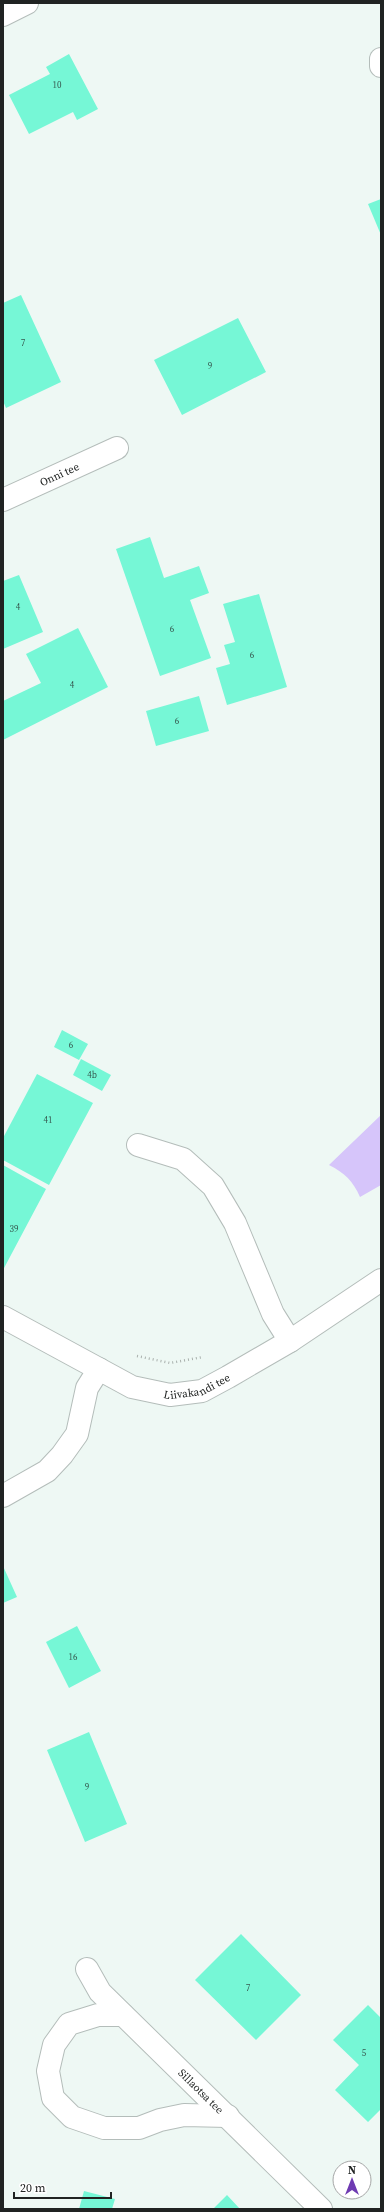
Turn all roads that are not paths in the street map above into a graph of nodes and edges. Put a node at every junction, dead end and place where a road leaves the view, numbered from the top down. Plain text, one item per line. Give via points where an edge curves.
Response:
1 (27, 3) edge
2 (3, 15) edge
3 (381, 59) edge
4 (381, 66) edge
5 (117, 448) dead end
6 (3, 500) edge
7 (138, 1146) dead end
8 (381, 1280) edge
9 (3, 1317) edge
10 (290, 1340) junction
11 (99, 1369) junction
12 (3, 1496) edge
13 (87, 1969) dead end
14 (123, 2015) junction
15 (228, 2116) junction
16 (321, 2209) edge

1 - 2 street
3 - 4 street
5 - 6 street, Onni tee
7 - 10 street via 183,1159 213,1186 235,1222 273,1314
8 - 10 street, Liivakandi tee
9 - 11 street, Liivakandi tee
10 - 11 street, Liivakandi tee via 202,1391 170,1396 132,1387
11 - 12 street via 86,1388 77,1434 62,1455 47,1471
13 - 14 street, Sillaotsa tee via 100,1992
14 - 15 street, Sillaotsa tee
14 - 15 street via 98,2015 69,2024 54,2045 48,2071 53,2098 72,2117 104,2128 139,2128 184,2115
15 - 16 street, Sillaotsa tee

